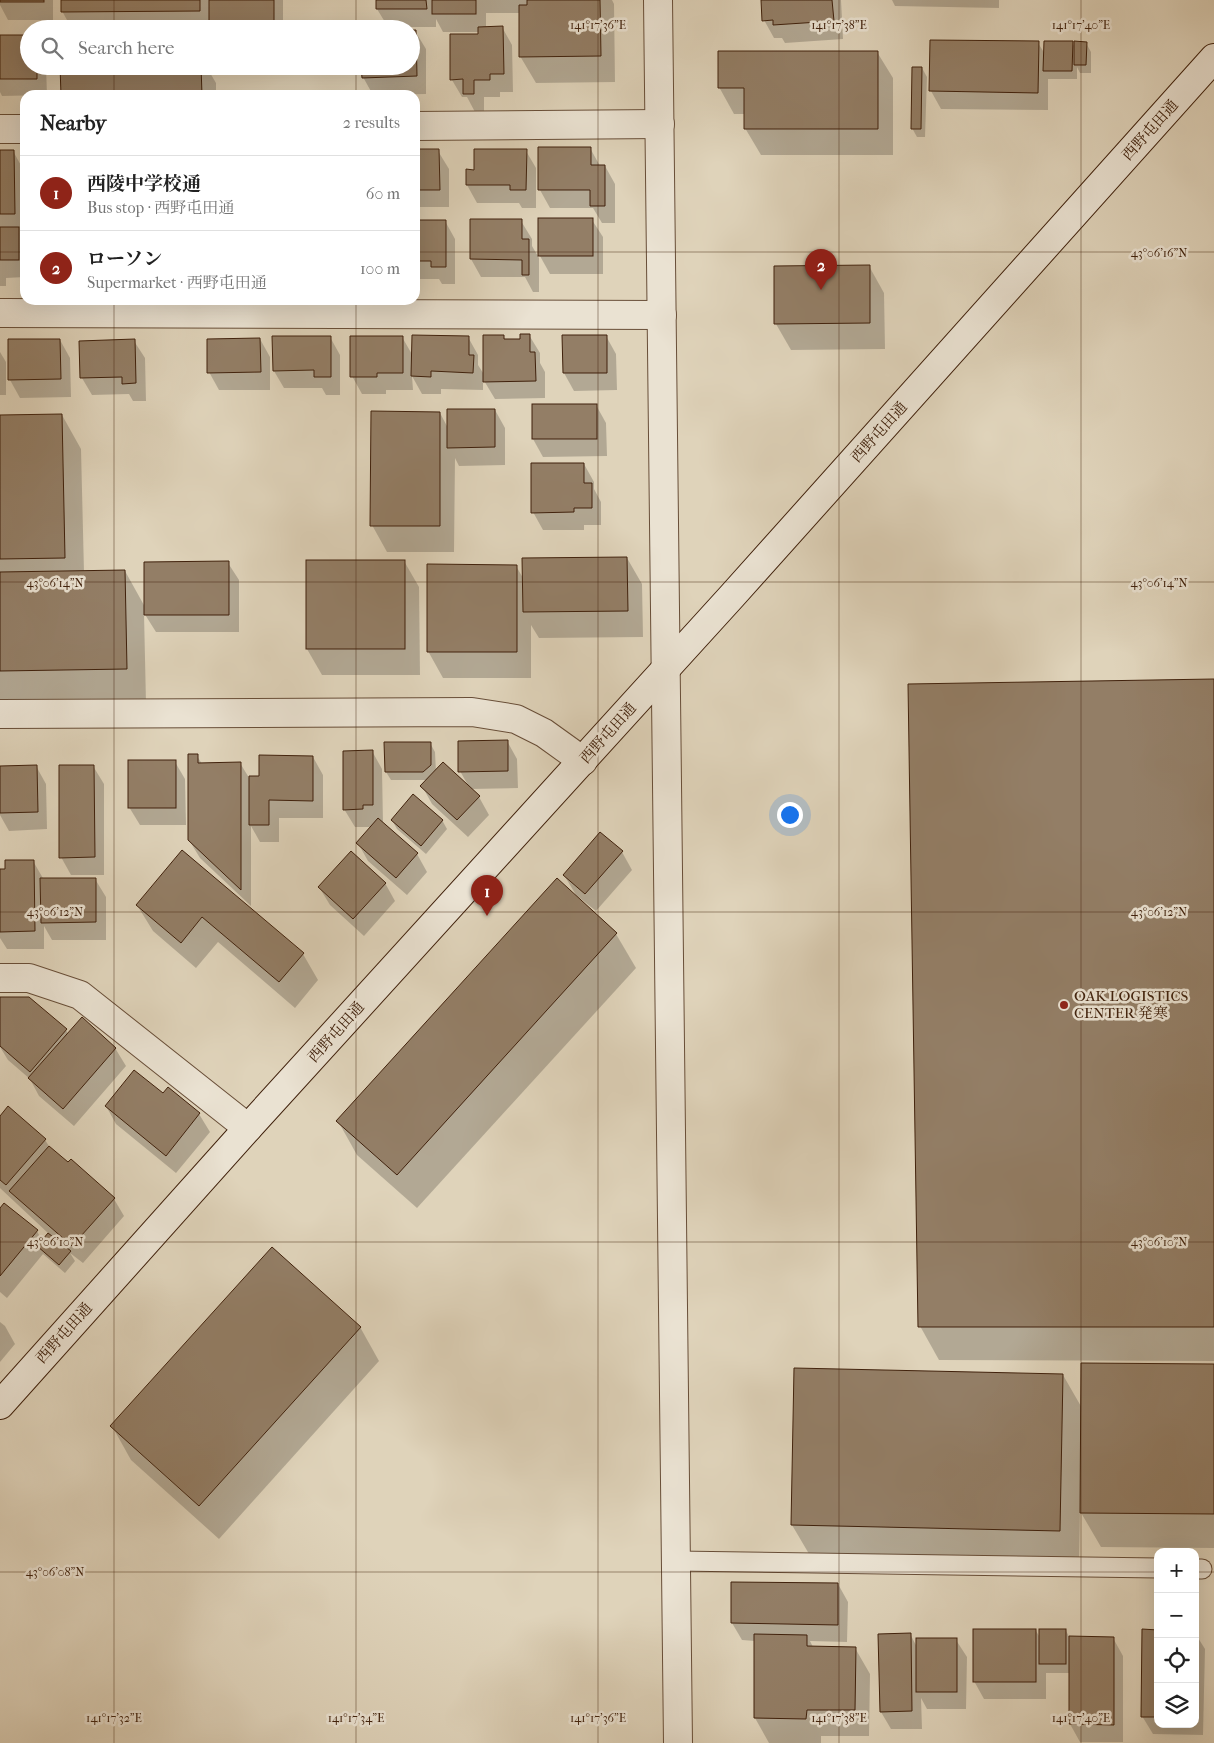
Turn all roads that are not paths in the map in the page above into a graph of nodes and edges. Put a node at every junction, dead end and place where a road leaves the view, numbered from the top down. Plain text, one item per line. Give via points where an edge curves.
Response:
1 (658, 0) edge
2 (1214, 58) edge
3 (660, 124) junction
4 (420, 126) edge
5 (0, 129) edge
6 (20, 129) edge
7 (0, 313) edge
8 (662, 315) junction
9 (666, 668) junction
10 (0, 714) edge
11 (583, 762) junction
12 (0, 978) edge
13 (248, 1128) junction
14 (0, 1404) edge
15 (676, 1560) junction
16 (1154, 1568) edge
17 (678, 1743) edge

1 - 3 street
2 - 9 street, 西野屯田通
3 - 4 street
3 - 8 street
5 - 6 street
7 - 8 street
8 - 9 street
9 - 11 street, 西野屯田通
9 - 15 street
10 - 11 street via 472,712 516,719 544,733
11 - 13 street, 西野屯田通
12 - 13 street via 29,978 80,995
13 - 14 street, 西野屯田通
15 - 16 lane
15 - 17 street

